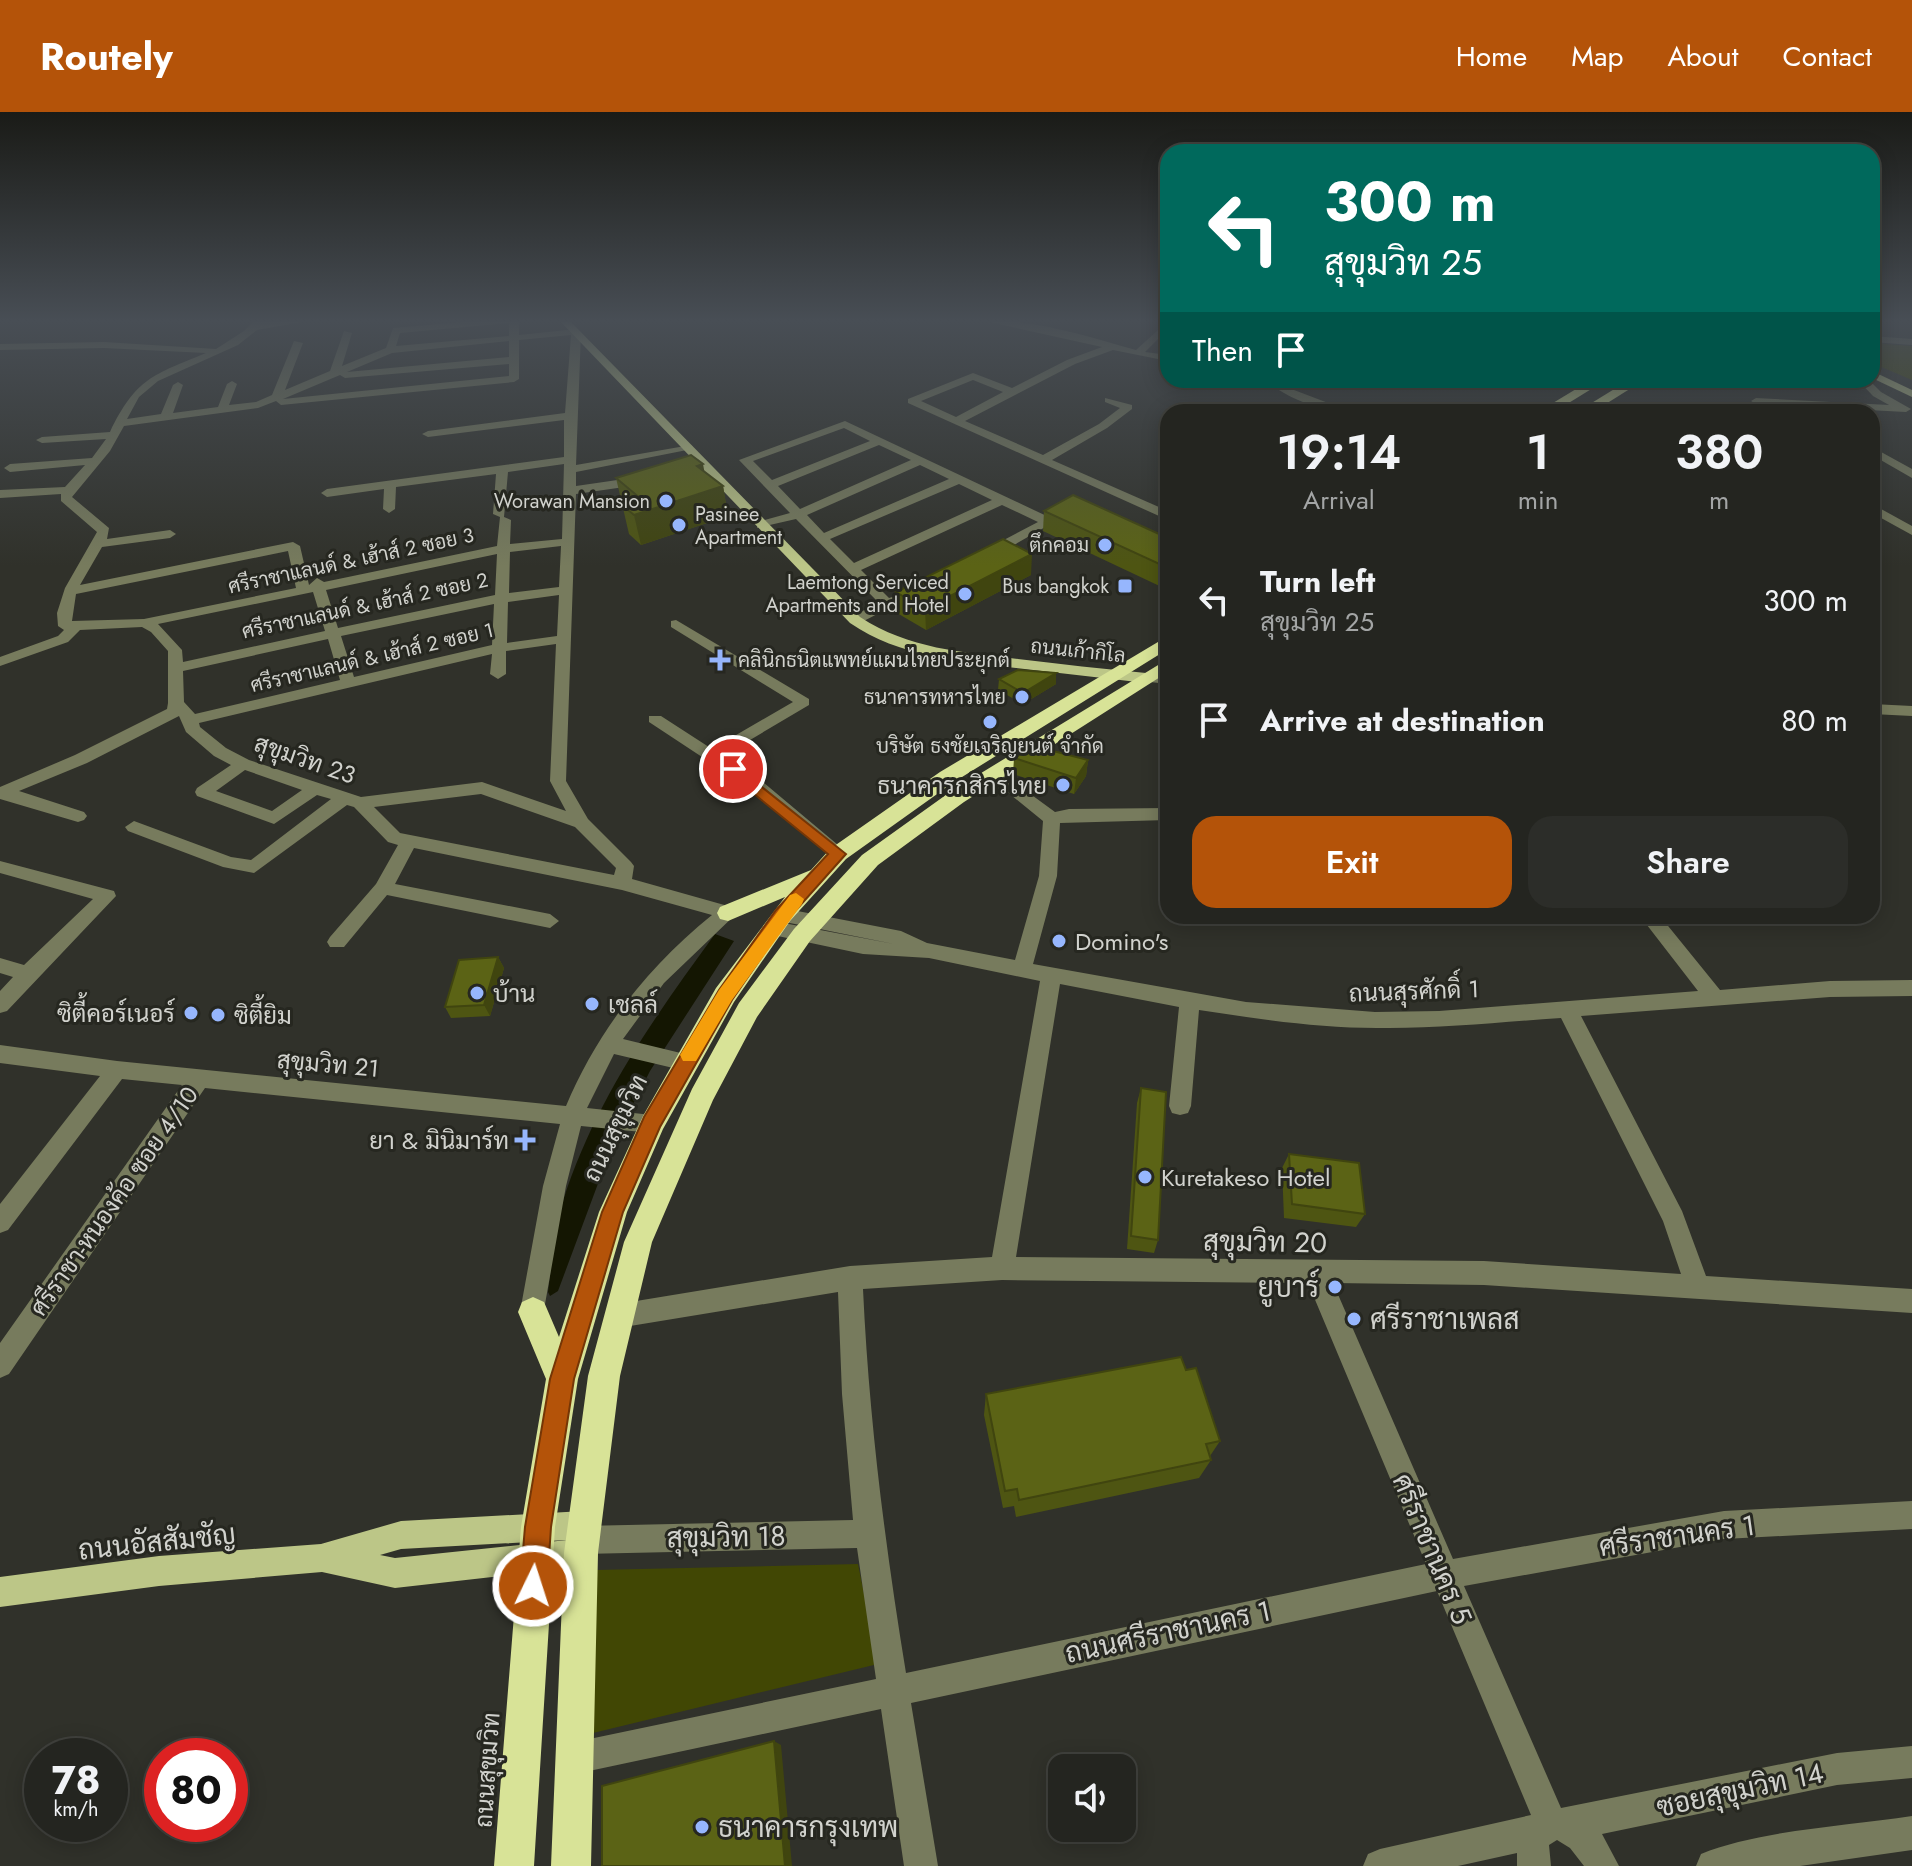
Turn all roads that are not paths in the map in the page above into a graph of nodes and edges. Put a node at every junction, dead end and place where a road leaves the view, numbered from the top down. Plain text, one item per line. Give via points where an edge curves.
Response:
1 (130, 403) edge
2 (171, 403) edge
3 (225, 403) edge
4 (263, 403) edge
5 (279, 403) edge
6 (570, 403) edge
7 (645, 403) edge
8 (916, 403) edge
9 (994, 403) edge
10 (1117, 403) edge
11 (1775, 403) edge
12 (1800, 404) edge
13 (258, 405) junction
14 (223, 408) junction
15 (1880, 409) edge
16 (1909, 411) edge
17 (166, 416) junction
18 (570, 416) junction
19 (956, 421) junction
20 (116, 429) junction
21 (428, 434) dead end
22 (42, 440) dead end
23 (879, 441) junction
24 (687, 447) junction
25 (1880, 455) edge
26 (1043, 460) junction
27 (94, 461) junction
28 (919, 461) junction
29 (569, 465) junction
30 (10, 468) dead end
31 (502, 469) junction
32 (1912, 474) edge
33 (648, 479) edge
34 (957, 480) junction
35 (390, 485) junction
36 (771, 485) junction
37 (69, 490) junction
38 (570, 491) junction
39 (327, 493) dead end
40 (0, 494) edge
41 (1000, 501) junction
42 (389, 509) dead end
43 (1160, 512) edge
44 (1880, 513) edge
45 (799, 514) junction
46 (762, 525) junction
47 (1912, 531) edge
48 (170, 534) dead end
49 (822, 538) junction
50 (566, 542) junction
51 (97, 544) junction
52 (504, 544) junction
53 (979, 558) edge
54 (853, 568) junction
55 (311, 587) junction
56 (565, 590) junction
57 (73, 591) junction
58 (913, 591) edge
59 (501, 596) junction
60 (887, 604) junction
61 (855, 620) junction
62 (123, 622) junction
63 (144, 623) junction
64 (676, 624) dead end
65 (75, 627) junction
66 (335, 632) junction
67 (564, 639) junction
68 (1160, 646) edge
69 (499, 648) junction
70 (0, 662) edge
71 (175, 668) junction
72 (1160, 669) edge
73 (498, 674) dead end
74 (1113, 675) junction
75 (1146, 678) junction
76 (1160, 679) edge
77 (349, 684) junction
78 (176, 703) junction
79 (1880, 709) edge
80 (1912, 711) edge
81 (655, 719) dead end
82 (191, 720) junction
83 (713, 755) junction
84 (243, 764) junction
85 (995, 773) junction
86 (314, 789) junction
87 (1, 792) edge
88 (352, 801) junction
89 (1160, 814) edge
90 (78, 816) dead end
91 (1052, 819) junction
92 (581, 823) junction
93 (134, 827) dead end
94 (409, 841) junction
95 (838, 854) junction
96 (0, 867) edge
97 (818, 874) junction
98 (622, 883) junction
99 (383, 888) junction
100 (728, 913) junction
101 (550, 921) dead end
102 (778, 922) junction
103 (1655, 924) edge
104 (808, 928) junction
105 (337, 942) dead end
106 (0, 965) edge
107 (1022, 970) junction
108 (27, 974) junction
109 (1051, 976) junction
110 (1912, 988) edge
111 (1714, 997) junction
112 (1190, 1000) junction
113 (0, 1005) edge
114 (1566, 1007) junction
115 (618, 1046) junction
116 (0, 1054) edge
117 (675, 1059) junction
118 (117, 1070) junction
119 (200, 1077) junction
120 (1180, 1106) dead end
121 (583, 1116) junction
122 (639, 1122) junction
123 (0, 1189) edge
124 (24, 1192) junction
125 (0, 1222) edge
126 (1002, 1268) junction
127 (1316, 1273) junction
128 (850, 1278) junction
129 (1698, 1287) junction
130 (1912, 1301) edge
131 (533, 1312) joint
132 (618, 1316) junction
133 (2, 1358) edge
134 (562, 1379) junction
135 (1912, 1515) edge
136 (869, 1534) junction
137 (582, 1539) junction
138 (536, 1542) junction
139 (1444, 1575) junction
140 (0, 1592) edge
141 (893, 1689) junction
142 (575, 1758) junction
143 (1912, 1762) edge
144 (1552, 1827) junction
145 (1912, 1833) edge
146 (1772, 1860) edge
147 (514, 1866) edge
148 (571, 1866) edge
149 (921, 1866) edge
150 (1380, 1866) edge
151 (1534, 1866) edge
152 (1602, 1866) edge
153 (1713, 1866) edge

1 - 20 street
2 - 17 street
3 - 14 street
4 - 13 street
5 - 13 street
6 - 18 street
7 - 24 main road, ถนนเก้ากิโล
8 - 19 street
9 - 19 street
10 - 26 street via 1128,407
11 - 12 street
13 - 14 street
14 - 17 street
15 - 16 street
17 - 20 street
18 - 21 street
18 - 29 street
19 - 26 street
20 - 22 street
20 - 27 street
23 - 28 street
23 - 36 street
23 - 36 street via 845,424 745,460
24 - 29 street
24 - 46 main road, ถนนเก้ากิโล
25 - 32 street
26 - 43 street
27 - 30 street
27 - 37 street
28 - 34 street
28 - 45 street
29 - 31 street
29 - 38 street
31 - 35 street
31 - 52 street
33 - 38 street
34 - 41 street
34 - 49 street
35 - 39 street
35 - 42 street
36 - 45 street
37 - 40 street
37 - 51 street via 65,498 103,528
38 - 50 street
41 - 53 street via 1048,522
41 - 54 street
44 - 47 street
45 - 46 street
45 - 49 street
46 - 61 main road, ถนนเก้ากิโล
48 - 51 street
49 - 54 street
50 - 52 street, ศรีราชาแลนด์ & เฮ้าส์ 2 ซอย 3
50 - 56 street
51 - 57 street
52 - 55 street, ศรีราชาแลนด์ & เฮ้าส์ 2 ซอย 3
52 - 59 street
54 - 60 street
55 - 57 street via 293,546
55 - 62 street, ศรีราชาแลนด์ & เฮ้าส์ 2 ซอย 3
55 - 63 street, ศรีราชาแลนด์ & เฮ้าส์ 2 ซอย 3
55 - 66 street
56 - 59 street, ศรีราชาแลนด์ & เฮ้าส์ 2 ซอย 2
56 - 67 street
57 - 65 street via 64,620 65,626
58 - 60 street
59 - 66 street, ศรีราชาแลนด์ & เฮ้าส์ 2 ซอย 2
59 - 69 street
60 - 61 street
61 - 74 main road, ถนนเก้ากิโล via 920,651
62 - 63 street
62 - 65 street
63 - 71 street via 175,650
64 - 83 street via 804,702
65 - 70 street via 63,639
66 - 71 street, ศรีราชาแลนด์ & เฮ้าส์ 2 ซอย 2
66 - 77 street
67 - 69 street, ศรีราชาแลนด์ & เฮ้าส์ 2 ซอย 1
67 - 92 street via 558,781
68 - 74 highway, ถนนสุขุมวิท
69 - 73 street
69 - 77 street, ศรีราชาแลนด์ & เฮ้าส์ 2 ซอย 1
71 - 78 street
72 - 75 highway
74 - 75 main road, ถนนเก้ากิโล
74 - 95 highway, ถนนสุขุมวิท via 947,777
75 - 76 street
75 - 85 highway
77 - 82 street, ศรีราชาแลนด์ & เฮ้าส์ 2 ซอย 1
78 - 82 street, สุขุมวิท 23
78 - 87 street via 174,712
79 - 80 street
81 - 83 street
82 - 84 street, สุขุมวิท 23 via 192,729
83 - 95 street
84 - 86 street, สุขุมวิท 23
84 - 86 street via 203,792 274,818
85 - 91 street
85 - 104 highway via 870,860
86 - 88 street, สุขุมวิท 23
87 - 90 street
88 - 92 street via 482,788
88 - 93 street via 254,867 229,863
88 - 94 street, สุขุมวิท 23 via 394,838
89 - 91 street
91 - 107 street via 1048,876
92 - 98 street via 625,866
94 - 98 street, สุขุมวิท 23
94 - 99 street
95 - 97 highway, ถนนสุขุมวิท
96 - 108 street via 107,896
97 - 100 highway
97 - 102 highway, ถนนสุขุมวิท
98 - 100 street, สุขุมวิท 23
99 - 101 street
99 - 105 street
100 - 115 street via 660,973
102 - 104 street, ถนนสุรศักดิ์ 1
102 - 117 highway, ถนนสุขุมวิท
103 - 111 street
104 - 107 street, ถนนสุรศักดิ์ 1 via 895,951 924,950
104 - 132 highway via 748,1010 701,1097 638,1242
106 - 108 street
107 - 109 street, ถนนสุรศักดิ์ 1
108 - 113 street
109 - 112 street, ถนนสุรศักดิ์ 1
109 - 126 street
110 - 111 street, ถนนสุรศักดิ์ 1
111 - 114 street, ถนนสุรศักดิ์ 1
112 - 114 street, ถนนสุรศักดิ์ 1 via 1375,1022
112 - 120 street
114 - 129 street via 1674,1219
115 - 117 street
115 - 121 street
116 - 118 street, สุขุมวิท 21
117 - 122 highway, ถนนสุขุมวิท
118 - 119 street, สุขุมวิท 21
118 - 124 street
119 - 121 street, สุขุมวิท 21
119 - 133 street, ศรีราชา-หนองค้อ ซอย 4/10
121 - 122 street, สุขุมวิท 21
121 - 131 street
122 - 134 highway, ถนนสุขุมวิท
123 - 124 street
124 - 125 street
126 - 127 street, สุขุมวิท 20
126 - 128 street, สุขุมวิท 20
127 - 129 street, สุขุมวิท 20 via 1484,1273
127 - 139 street, ศรีราชานคร 5
128 - 132 street, สุขุมวิท 20
128 - 136 street
129 - 130 street, สุขุมวิท 20
131 - 134 highway
132 - 137 highway via 604,1376
134 - 138 highway, ถนนสุขุมวิท
135 - 139 street, ศรีราชานคร 1 via 1724,1525
136 - 137 street, สุขุมวิท 18
136 - 141 street
137 - 138 main road, ถนนอัสสัมชัญ
137 - 142 highway
138 - 140 main road, ถนนอัสสัมชัญ via 395,1573 321,1558 159,1571
138 - 147 highway, ถนนสุขุมวิท
139 - 141 street, ถนนศรีราชานคร 1
139 - 144 street, ศรีราชานคร 5
141 - 142 street, ถนนศรีราชานคร 1
141 - 149 street
142 - 148 highway
143 - 144 street, ซอยสุขุมวิท 14 via 1837,1769
144 - 150 street, ซอยสุขุมวิท 14
144 - 151 street via 1533,1842
144 - 152 street via 1589,1841
145 - 146 street
146 - 153 street

